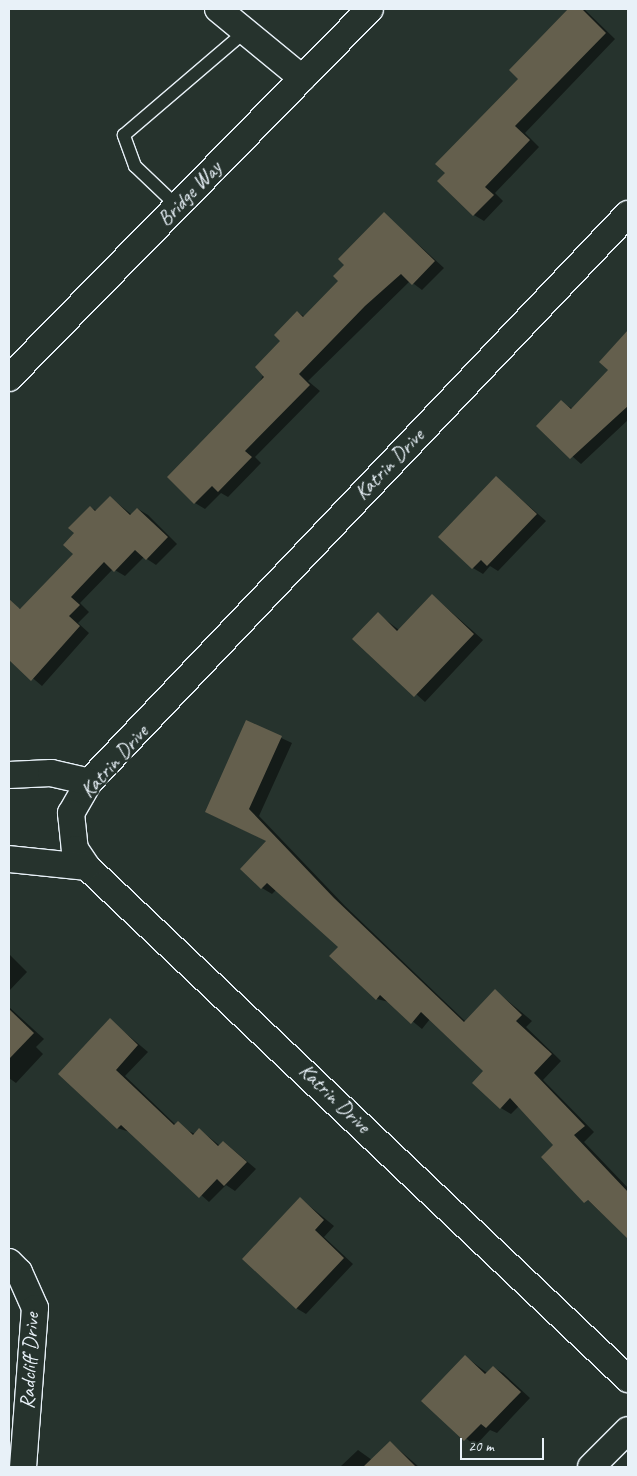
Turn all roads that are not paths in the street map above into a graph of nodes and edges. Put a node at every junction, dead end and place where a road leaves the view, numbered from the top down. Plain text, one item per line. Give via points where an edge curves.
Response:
1 (218, 9) edge
2 (370, 9) edge
3 (247, 30) junction
4 (302, 78) junction
5 (177, 206) junction
6 (628, 214) edge
7 (9, 378) edge
8 (9, 775) edge
9 (89, 782) junction
10 (9, 859) edge
11 (87, 867) junction
12 (9, 1262) edge
13 (628, 1379) edge
14 (19, 1380) edge
15 (628, 1430) edge
16 (23, 1467) edge
17 (591, 1467) edge

1 - 3 street
2 - 4 street, Bridge Way
3 - 4 street
3 - 5 lane via 124,135 135,166
4 - 5 street, Bridge Way
5 - 7 street, Bridge Way
6 - 9 street, Katrin Drive
8 - 9 street via 51,774
9 - 11 street, Katrin Drive via 71,813 74,849
10 - 11 street
11 - 13 street, Katrin Drive
12 - 14 street, Radcliff Drive via 19,1272 35,1308
14 - 16 street, Radcliff Drive
15 - 17 street

